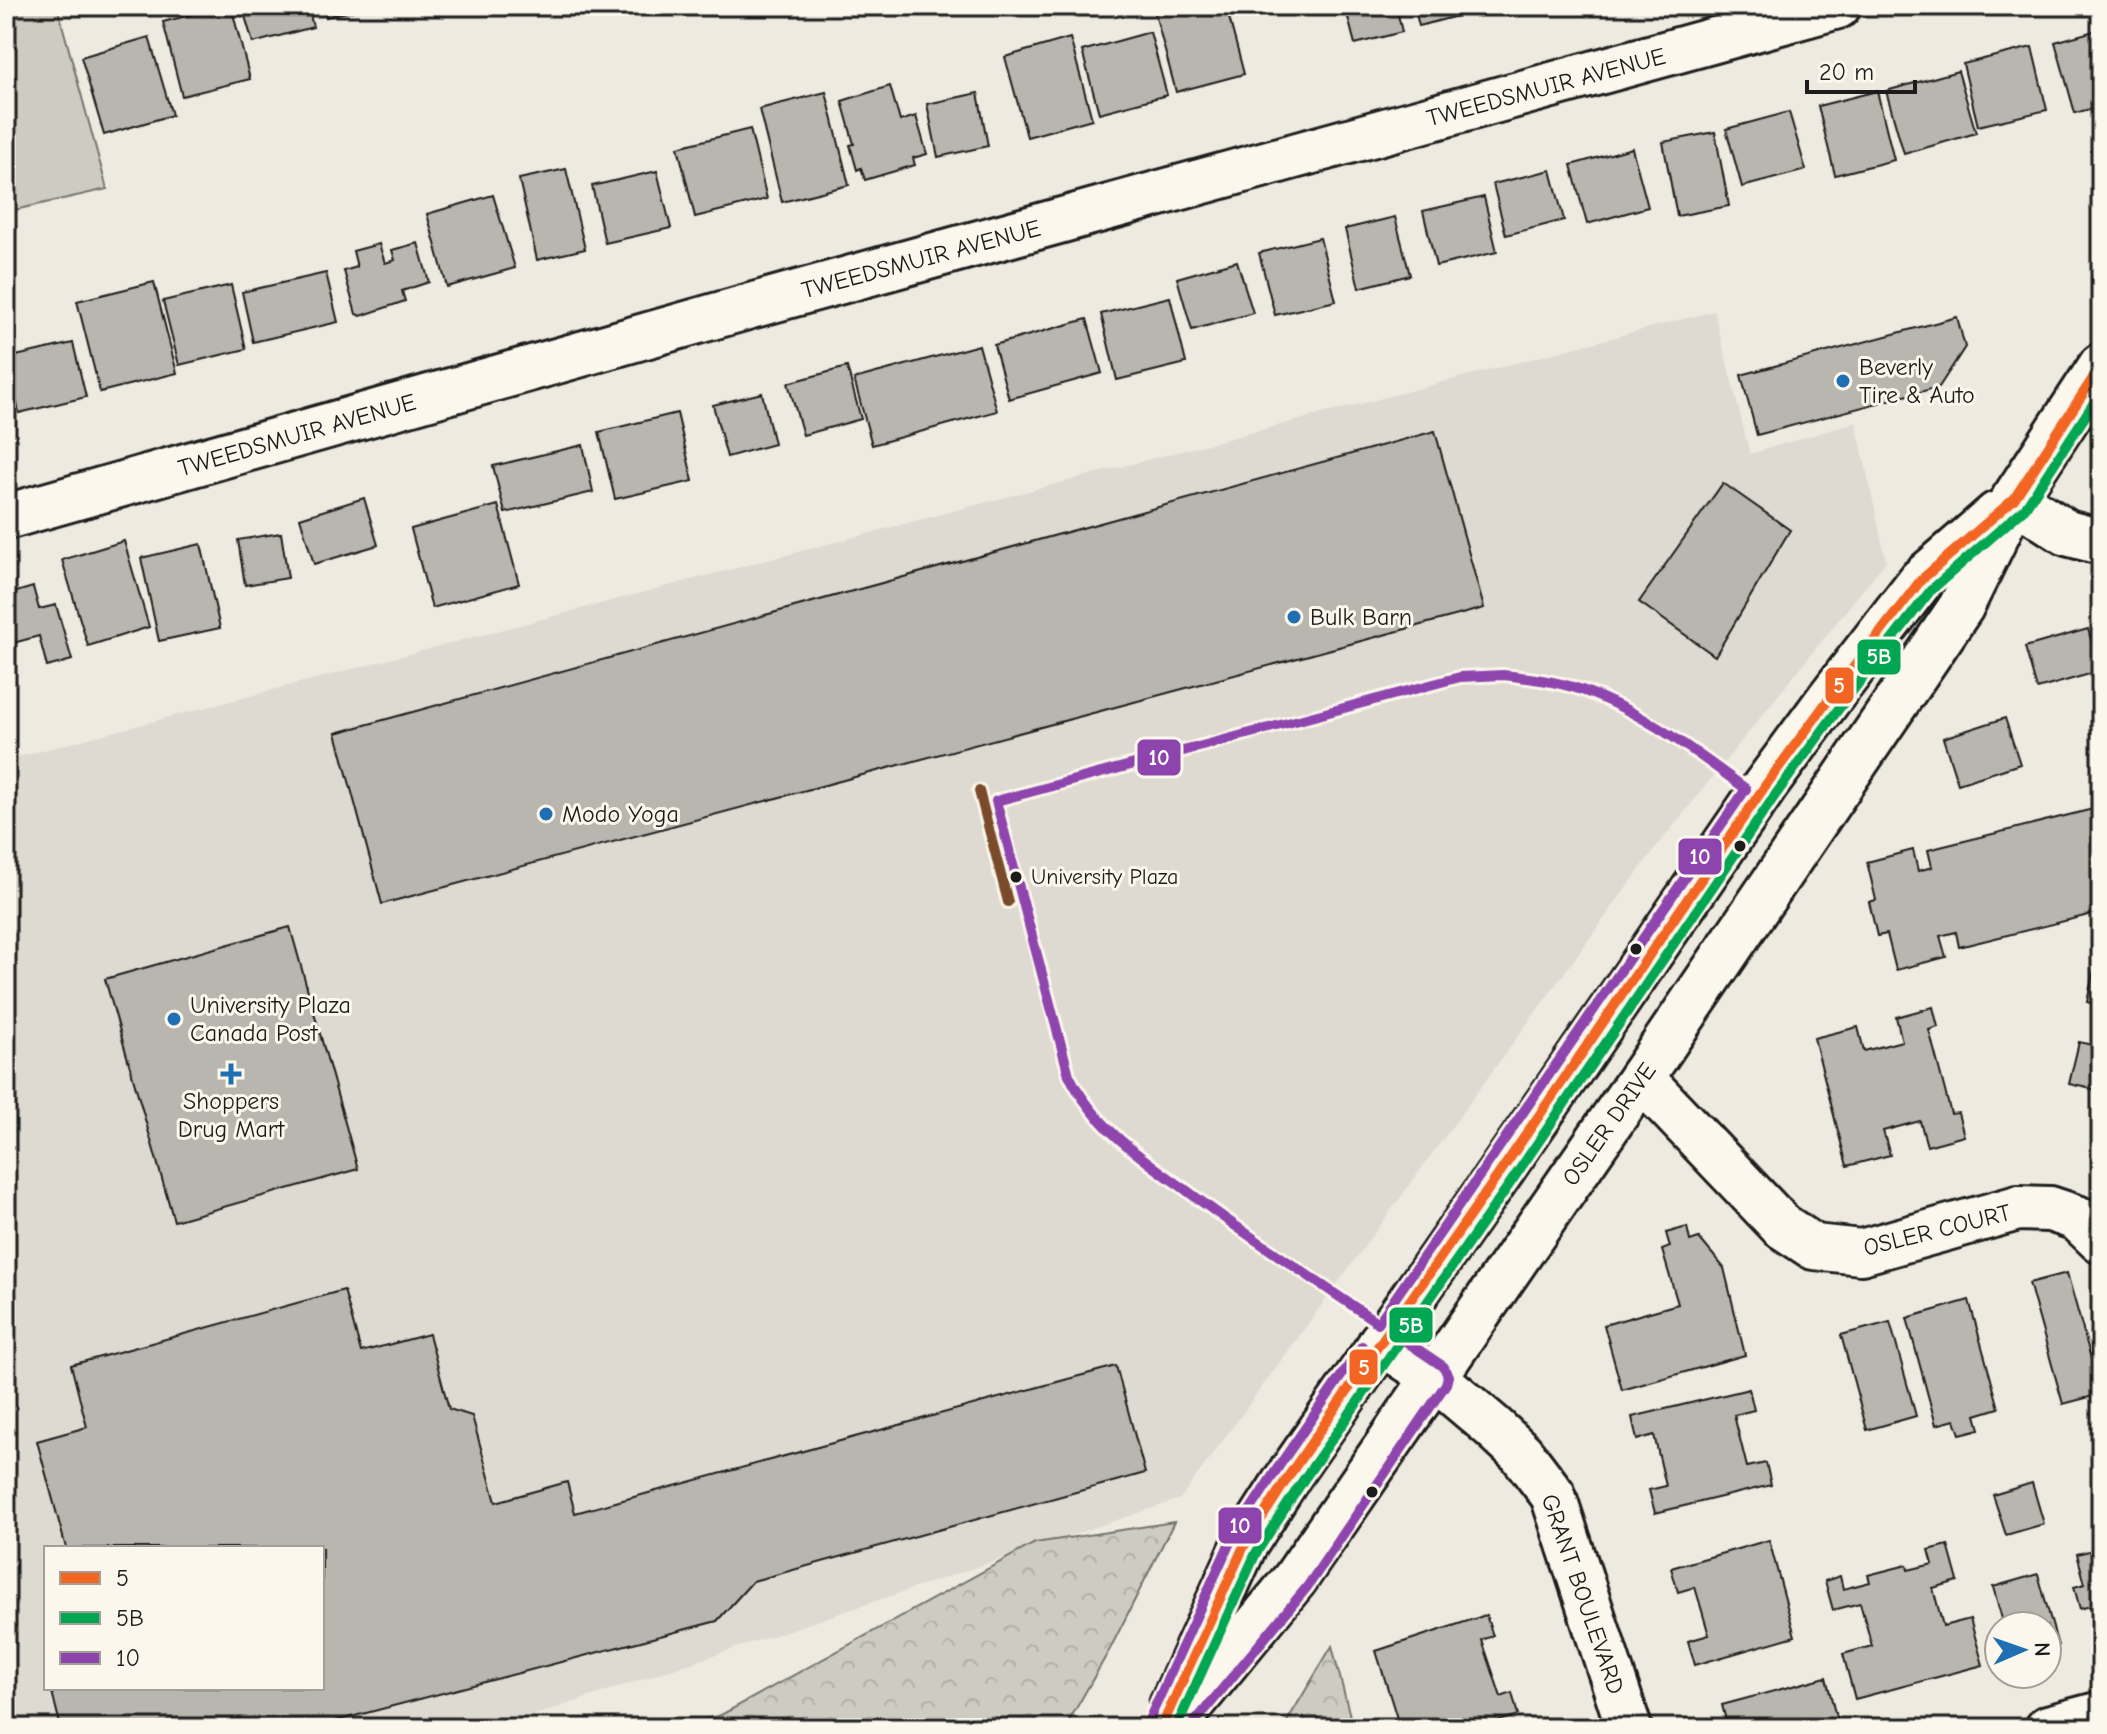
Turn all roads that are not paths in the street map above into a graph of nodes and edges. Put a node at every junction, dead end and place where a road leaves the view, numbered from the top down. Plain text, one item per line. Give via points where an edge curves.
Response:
1 (1838, 6) edge
2 (2101, 366) edge
3 (2014, 499) junction
4 (6, 517) edge
5 (2101, 542) edge
6 (1641, 1078) junction
7 (2101, 1241) edge
8 (1381, 1342) junction
9 (1434, 1377) junction
10 (2101, 1714) edge
11 (1161, 1728) edge
12 (1172, 1728) edge
13 (1629, 1728) edge
14 (2048, 1728) edge

1 - 4 main road, TWEEDSMUIR AVENUE
2 - 3 main road, OSLER DRIVE
3 - 5 main road via 2067,533
3 - 6 main road, OSLER DRIVE via 1961,607
3 - 8 main road, OSLER DRIVE via 1921,580 1829,699
6 - 7 main road, OSLER COURT via 1782,1226 1814,1247 1861,1252 2018,1208 2050,1209 2077,1218
6 - 9 main road, OSLER DRIVE
8 - 9 main road, GRANT BOULEVARD
8 - 11 main road, OSLER DRIVE via 1244,1546
9 - 12 main road, OSLER DRIVE via 1295,1579
9 - 13 main road, GRANT BOULEVARD via 1521,1453 1553,1495
10 - 14 main road

